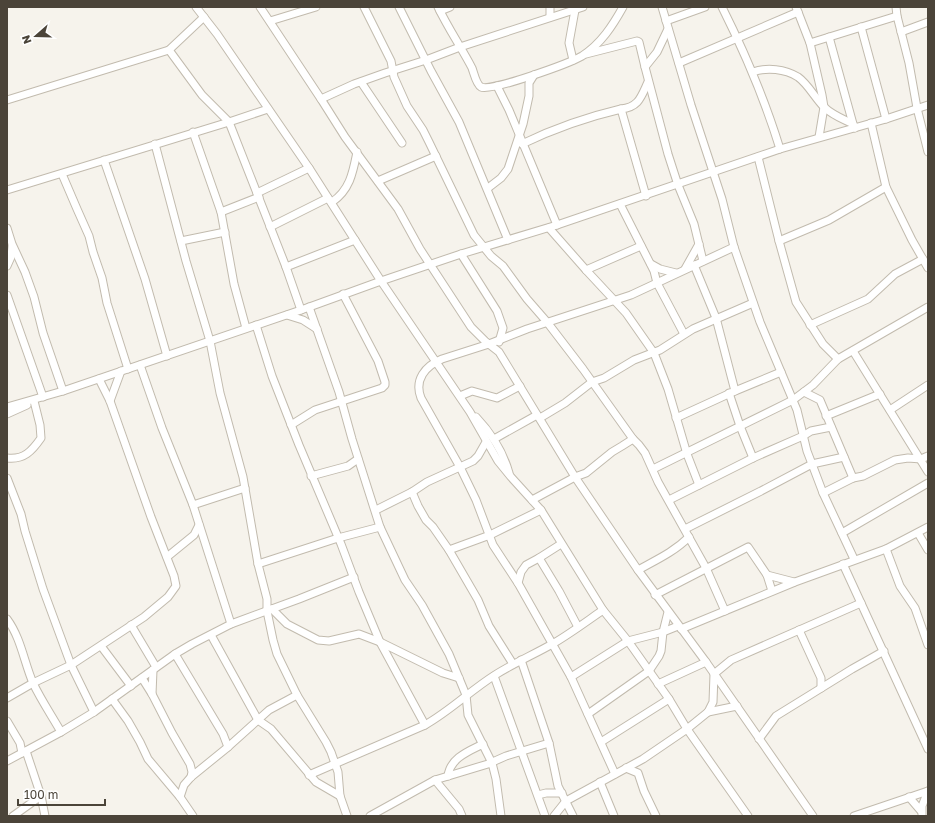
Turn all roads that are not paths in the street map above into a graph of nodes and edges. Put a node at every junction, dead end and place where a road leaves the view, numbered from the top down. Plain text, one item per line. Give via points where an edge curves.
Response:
1 (196, 7) edge
2 (260, 7) edge
3 (316, 7) edge
4 (364, 7) edge
5 (399, 7) edge
6 (450, 7) edge
7 (550, 7) edge
8 (583, 7) edge
9 (623, 7) edge
10 (662, 7) edge
11 (705, 7) edge
12 (722, 7) edge
13 (896, 7) edge
14 (439, 9) edge
15 (797, 9) edge
16 (575, 10) junction
17 (897, 16) junction
18 (204, 17) junction
19 (550, 17) junction
20 (666, 21) junction
21 (270, 22) junction
22 (928, 22) edge
23 (861, 27) junction
24 (668, 30) junction
25 (901, 32) junction
26 (829, 37) junction
27 (738, 38) junction
28 (810, 43) junction
29 (460, 47) junction
30 (169, 50) junction
31 (583, 55) junction
32 (426, 60) junction
33 (573, 60) junction
34 (679, 63) junction
35 (645, 66) junction
36 (392, 70) junction
37 (753, 72) junction
38 (534, 75) junction
39 (361, 82) junction
40 (648, 82) junction
41 (509, 83) junction
42 (497, 86) junction
43 (8, 97) edge
44 (321, 99) junction
45 (504, 101) junction
46 (928, 105) edge
47 (824, 107) junction
48 (917, 108) junction
49 (268, 109) junction
50 (621, 109) junction
51 (886, 119) junction
52 (229, 122) junction
53 (871, 123) junction
54 (854, 126) junction
55 (193, 132) junction
56 (519, 136) junction
57 (819, 137) junction
58 (155, 144) junction
59 (402, 144) dead end
60 (522, 144) junction
61 (780, 150) junction
62 (357, 152) junction
63 (928, 152) edge
64 (436, 156) junction
65 (758, 157) junction
66 (104, 160) junction
67 (309, 168) junction
68 (713, 172) junction
69 (62, 174) junction
70 (378, 181) junction
71 (678, 185) junction
72 (886, 187) junction
73 (488, 188) junction
74 (7, 190) edge
75 (258, 195) junction
76 (646, 196) junction
77 (330, 200) junction
78 (620, 204) junction
79 (221, 212) junction
80 (557, 225) junction
81 (270, 227) junction
82 (7, 228) edge
83 (549, 228) junction
84 (225, 232) junction
85 (355, 240) junction
86 (508, 240) junction
87 (182, 241) junction
88 (779, 241) junction
89 (12, 244) junction
90 (699, 244) junction
91 (641, 246) junction
92 (483, 247) junction
93 (734, 247) junction
94 (461, 254) junction
95 (923, 259) junction
96 (703, 261) junction
97 (650, 264) junction
98 (430, 265) junction
99 (694, 265) junction
100 (7, 266) edge
101 (286, 267) junction
102 (928, 268) edge
103 (685, 269) junction
104 (586, 270) junction
105 (676, 273) junction
106 (381, 281) junction
107 (657, 283) junction
108 (343, 294) junction
109 (7, 295) edge
110 (612, 300) junction
111 (753, 303) junction
112 (309, 307) junction
113 (928, 307) edge
114 (301, 310) junction
115 (286, 315) junction
116 (716, 318) junction
117 (547, 322) junction
118 (810, 324) junction
119 (256, 325) junction
120 (246, 328) junction
121 (317, 329) junction
122 (684, 334) junction
123 (500, 340) junction
124 (210, 341) junction
125 (489, 344) junction
126 (853, 351) junction
127 (499, 352) junction
128 (654, 353) junction
129 (167, 356) junction
130 (838, 359) junction
131 (435, 361) junction
132 (140, 365) junction
133 (124, 370) junction
134 (781, 372) junction
135 (99, 379) junction
136 (592, 382) junction
137 (520, 386) junction
138 (926, 387) edge
139 (63, 391) junction
140 (732, 392) junction
141 (804, 392) junction
142 (880, 394) junction
143 (928, 395) edge
144 (460, 396) junction
145 (39, 399) junction
146 (793, 400) junction
147 (110, 401) junction
148 (342, 402) junction
149 (7, 407) edge
150 (890, 410) junction
151 (470, 412) junction
152 (7, 414) edge
153 (538, 416) junction
154 (826, 416) junction
155 (676, 418) junction
156 (291, 425) junction
157 (740, 426) junction
158 (831, 427) junction
159 (803, 436) junction
160 (494, 439) junction
161 (633, 439) junction
162 (486, 442) junction
163 (687, 454) junction
164 (928, 456) edge
165 (844, 457) junction
166 (7, 458) edge
167 (753, 458) junction
168 (358, 459) junction
169 (921, 459) junction
170 (812, 464) junction
171 (460, 467) junction
172 (653, 470) junction
173 (928, 472) edge
174 (311, 476) junction
175 (511, 477) junction
176 (575, 477) junction
177 (7, 478) edge
178 (853, 478) junction
179 (928, 483) edge
180 (699, 485) junction
181 (245, 488) junction
182 (412, 492) junction
183 (823, 493) junction
184 (532, 500) junction
185 (669, 500) junction
186 (193, 505) junction
187 (376, 510) junction
188 (541, 510) junction
189 (199, 525) junction
190 (380, 527) junction
191 (928, 527) edge
192 (685, 529) junction
193 (842, 533) junction
194 (918, 533) junction
195 (490, 535) junction
196 (689, 537) junction
197 (338, 538) junction
198 (561, 544) junction
199 (886, 549) junction
200 (449, 550) junction
201 (928, 550) edge
202 (167, 557) junction
203 (539, 558) junction
204 (854, 560) junction
205 (258, 564) junction
206 (843, 564) junction
207 (706, 568) junction
208 (638, 570) junction
209 (767, 575) junction
210 (354, 577) junction
211 (795, 582) junction
212 (518, 583) junction
213 (772, 591) junction
214 (655, 595) junction
215 (861, 603) junction
216 (269, 610) junction
217 (603, 610) junction
218 (725, 611) junction
219 (668, 612) junction
220 (7, 619) edge
221 (231, 624) junction
222 (131, 625) junction
223 (578, 627) junction
224 (679, 628) junction
225 (799, 630) junction
226 (663, 632) junction
227 (210, 635) junction
228 (628, 641) junction
229 (380, 642) junction
230 (553, 644) junction
231 (101, 646) junction
232 (928, 646) edge
233 (884, 651) junction
234 (175, 654) junction
235 (521, 660) junction
236 (706, 662) junction
237 (513, 664) junction
238 (71, 665) junction
239 (154, 668) junction
240 (649, 671) junction
241 (714, 674) junction
242 (494, 676) junction
243 (571, 677) junction
244 (142, 678) junction
245 (459, 678) junction
246 (34, 683) junction
247 (658, 684) junction
248 (130, 686) junction
249 (821, 688) junction
250 (152, 694) junction
251 (297, 695) junction
252 (466, 695) junction
253 (7, 698) edge
254 (112, 699) junction
255 (668, 699) junction
256 (737, 706) junction
257 (94, 712) junction
258 (708, 712) junction
259 (588, 714) junction
260 (258, 720) junction
261 (7, 721) edge
262 (425, 725) junction
263 (687, 729) junction
264 (62, 732) junction
265 (223, 734) junction
266 (236, 739) junction
267 (759, 739) junction
268 (601, 742) junction
269 (549, 743) junction
270 (483, 744) junction
271 (228, 747) junction
272 (928, 749) edge
273 (522, 751) junction
274 (24, 752) junction
275 (7, 761) edge
276 (335, 763) junction
277 (492, 763) junction
278 (626, 768) junction
279 (615, 774) junction
280 (309, 775) junction
281 (448, 776) junction
282 (191, 777) junction
283 (435, 780) junction
284 (600, 782) junction
285 (928, 791) edge
286 (562, 793) junction
287 (538, 795) junction
288 (41, 796) junction
289 (340, 796) junction
290 (180, 797) junction
291 (909, 798) junction
292 (566, 801) junction
293 (922, 814) edge
294 (13, 816) edge
295 (45, 816) edge
296 (193, 816) edge
297 (348, 816) edge
298 (370, 816) edge
299 (462, 816) edge
300 (501, 816) edge
301 (545, 816) edge
302 (554, 816) edge
303 (573, 816) edge
304 (614, 816) edge
305 (656, 816) edge
306 (748, 816) edge
307 (813, 816) edge
308 (854, 816) edge

1 - 18 street
2 - 21 street
3 - 21 street
4 - 36 street via 391,61
5 - 32 street
6 - 14 street
7 - 19 street
8 - 16 street
9 - 31 street via 610,29
10 - 20 street
11 - 20 street
12 - 27 street
13 - 17 street
14 - 29 street
15 - 27 street
15 - 28 street
16 - 19 street
16 - 33 street via 568,43
17 - 23 street
17 - 25 street
18 - 30 street
18 - 49 street
19 - 29 street
20 - 24 street
21 - 44 street
22 - 25 street
23 - 26 street
23 - 51 street
24 - 34 street
24 - 35 street via 657,52
25 - 48 street
26 - 28 street
26 - 54 street
27 - 34 street
27 - 37 street
28 - 47 street
29 - 32 street
29 - 42 street via 480,86
30 - 43 street
30 - 52 street via 202,95
31 - 33 street
31 - 35 street via 637,41
32 - 36 street
32 - 73 street via 459,122
33 - 38 street
34 - 68 street
35 - 40 street
36 - 39 street
36 - 64 street via 407,106
37 - 47 street via 770,69 797,76
37 - 61 street
38 - 41 street
38 - 56 street via 529,83 527,110
39 - 44 street
39 - 59 street
40 - 50 street via 636,105
40 - 71 street
41 - 42 street
41 - 45 street
42 - 45 street
44 - 62 street
45 - 56 street
46 - 48 street
47 - 54 street
47 - 57 street
48 - 51 street
48 - 63 street
49 - 52 street
49 - 67 street
50 - 60 street via 552,130
50 - 76 street
51 - 53 street
52 - 55 street
52 - 75 street
53 - 54 street
53 - 72 street
54 - 57 street
55 - 58 street
55 - 79 street
56 - 60 street
56 - 73 street via 508,169
57 - 61 street
58 - 66 street
58 - 87 street
60 - 80 street
61 - 65 street
62 - 70 street
62 - 77 street via 353,174 341,196
64 - 70 street
64 - 92 street via 474,235
65 - 68 street
65 - 88 street
66 - 69 street
66 - 129 street via 145,279
67 - 75 street
67 - 77 street
68 - 71 street
68 - 93 street
69 - 74 street
69 - 133 street via 89,236
70 - 98 street via 398,209
71 - 76 street
71 - 90 street
72 - 88 street via 829,220
72 - 95 street
73 - 86 street
75 - 79 street
75 - 81 street
76 - 78 street
77 - 81 street
77 - 85 street
78 - 80 street
78 - 91 street
79 - 84 street
80 - 83 street
81 - 101 street
82 - 89 street
83 - 86 street
83 - 104 street
84 - 87 street
84 - 120 street via 232,276
85 - 101 street
85 - 106 street
86 - 92 street
87 - 124 street
88 - 118 street via 796,302
89 - 100 street
89 - 139 street via 32,291
90 - 96 street
90 - 103 street
91 - 97 street
91 - 104 street
92 - 94 street
92 - 117 street via 503,266
93 - 96 street
93 - 111 street
94 - 98 street
94 - 123 street via 497,311 503,328
95 - 102 street
95 - 118 street via 895,274 868,299
96 - 99 street
97 - 105 street
97 - 107 street
98 - 106 street
98 - 125 street via 471,327
99 - 103 street
99 - 116 street
101 - 114 street
103 - 105 street
104 - 110 street
105 - 107 street
106 - 108 street
106 - 131 street
107 - 110 street via 631,295
107 - 122 street
108 - 112 street
108 - 148 street via 378,361 385,382 382,388
109 - 145 street via 21,331
110 - 117 street
110 - 128 street via 630,319
111 - 116 street
111 - 134 street
112 - 114 street
112 - 121 street
113 - 126 street
114 - 115 street
115 - 119 street
115 - 121 street via 303,320
116 - 122 street
116 - 140 street
117 - 123 street
117 - 136 street
118 - 130 street via 826,348
119 - 120 street
119 - 156 street
120 - 124 street
121 - 148 street
122 - 128 street
123 - 125 street
123 - 127 street
124 - 129 street
124 - 181 street via 217,381
125 - 127 street
125 - 131 street
126 - 130 street
126 - 142 street
127 - 137 street
128 - 136 street via 634,360 604,378
128 - 155 street
129 - 132 street
130 - 141 street
131 - 144 street
131 - 171 street via 422,374 418,382 418,392
132 - 133 street
132 - 186 street
133 - 135 street
133 - 147 street
134 - 140 street
134 - 146 street
135 - 139 street
135 - 147 street
136 - 153 street via 565,403
136 - 161 street
137 - 144 street via 497,398 472,391
137 - 153 street
138 - 143 street
138 - 150 street
139 - 145 street
140 - 155 street
140 - 157 street
141 - 146 street
141 - 154 street via 820,400
142 - 150 street
142 - 154 street
144 - 151 street
145 - 149 street
145 - 152 street
145 - 166 street via 41,438 23,456
146 - 157 street
146 - 159 street
147 - 202 street
148 - 156 street via 309,413
148 - 168 street
150 - 169 street
151 - 160 street
151 - 162 street
153 - 160 street
153 - 176 street
154 - 158 street
155 - 163 street
156 - 174 street
157 - 163 street
157 - 167 street
158 - 159 street via 811,431
158 - 165 street
159 - 167 street
159 - 170 street
160 - 175 street
161 - 172 street via 645,453
161 - 176 street via 586,473
162 - 171 street via 473,461
162 - 175 street
163 - 172 street
163 - 180 street
164 - 169 street
165 - 170 street
165 - 178 street
167 - 180 street
168 - 174 street via 348,466
168 - 187 street
169 - 173 street
169 - 178 street via 895,460 863,476
170 - 183 street
170 - 192 street
171 - 182 street
171 - 195 street
172 - 185 street
174 - 197 street
175 - 184 street
176 - 184 street
176 - 208 street
177 - 238 street via 22,514 43,588
178 - 183 street
179 - 193 street
180 - 185 street
181 - 186 street
181 - 205 street
182 - 187 street
182 - 200 street via 426,520
183 - 193 street
184 - 188 street
185 - 192 street
186 - 189 street
187 - 190 street
188 - 195 street
188 - 198 street
189 - 202 street via 194,535
189 - 221 street
190 - 197 street
190 - 245 street via 399,568 442,640
191 - 194 street
192 - 196 street
193 - 204 street
194 - 199 street
194 - 201 street
195 - 200 street
195 - 212 street via 497,552
196 - 207 street
196 - 208 street via 671,552
197 - 205 street
197 - 210 street
198 - 203 street
198 - 217 street
199 - 204 street
199 - 232 street via 900,586 916,608
200 - 237 street via 478,600 489,626
202 - 222 street via 176,586 160,605
203 - 212 street via 524,567
203 - 223 street
204 - 206 street
205 - 216 street
206 - 211 street
206 - 215 street
207 - 209 street via 748,547
207 - 214 street
207 - 218 street
208 - 214 street
209 - 211 street
209 - 213 street
210 - 216 street
210 - 229 street
211 - 213 street
212 - 230 street
213 - 218 street
214 - 219 street
215 - 225 street
215 - 233 street
216 - 221 street
216 - 229 street via 287,624 318,640 329,641 359,634
216 - 251 street via 270,630 277,654
217 - 223 street
217 - 228 street
218 - 224 street
219 - 224 street
219 - 226 street
220 - 246 street
221 - 227 street
222 - 231 street
222 - 239 street
223 - 230 street
224 - 226 street
224 - 236 street
225 - 241 street via 740,655
225 - 249 street via 821,678
226 - 228 street
226 - 240 street via 662,651
227 - 234 street
227 - 260 street
228 - 240 street
228 - 243 street
229 - 245 street via 443,673
229 - 262 street
230 - 235 street
230 - 243 street
231 - 238 street
231 - 248 street
233 - 249 street
233 - 272 street
234 - 239 street
234 - 265 street
235 - 237 street
235 - 269 street
236 - 241 street
236 - 247 street
237 - 242 street
238 - 246 street
238 - 257 street
239 - 244 street
239 - 250 street
240 - 247 street
240 - 259 street
241 - 256 street
241 - 258 street via 713,702
242 - 252 street
242 - 273 street
243 - 259 street
244 - 248 street
244 - 250 street
245 - 252 street
246 - 253 street
246 - 264 street
247 - 255 street
248 - 254 street
249 - 267 street via 776,716
250 - 282 street via 190,764
251 - 260 street via 275,706
251 - 276 street via 326,742
252 - 262 street
252 - 270 street via 468,715
254 - 257 street
254 - 290 street via 128,721 148,759
255 - 263 street
255 - 268 street
256 - 258 street
256 - 267 street
257 - 264 street
258 - 263 street
259 - 268 street
260 - 266 street
260 - 280 street via 271,729
261 - 274 street
262 - 276 street
263 - 278 street
263 - 306 street
264 - 274 street
265 - 266 street
265 - 271 street
266 - 271 street
267 - 307 street
268 - 279 street
269 - 273 street
269 - 286 street via 555,775
270 - 277 street
270 - 281 street via 456,760
271 - 282 street
273 - 277 street
273 - 287 street
274 - 275 street
274 - 288 street
276 - 280 street
276 - 289 street
277 - 281 street
277 - 300 street
278 - 279 street
278 - 305 street via 638,773
279 - 284 street
280 - 289 street
281 - 283 street
282 - 290 street via 184,785
283 - 298 street
283 - 299 street
284 - 292 street
284 - 304 street
285 - 291 street
285 - 293 street
286 - 287 street
286 - 292 street
287 - 301 street
288 - 294 street
288 - 295 street
289 - 297 street
290 - 296 street
291 - 293 street
291 - 308 street
292 - 302 street
292 - 303 street

